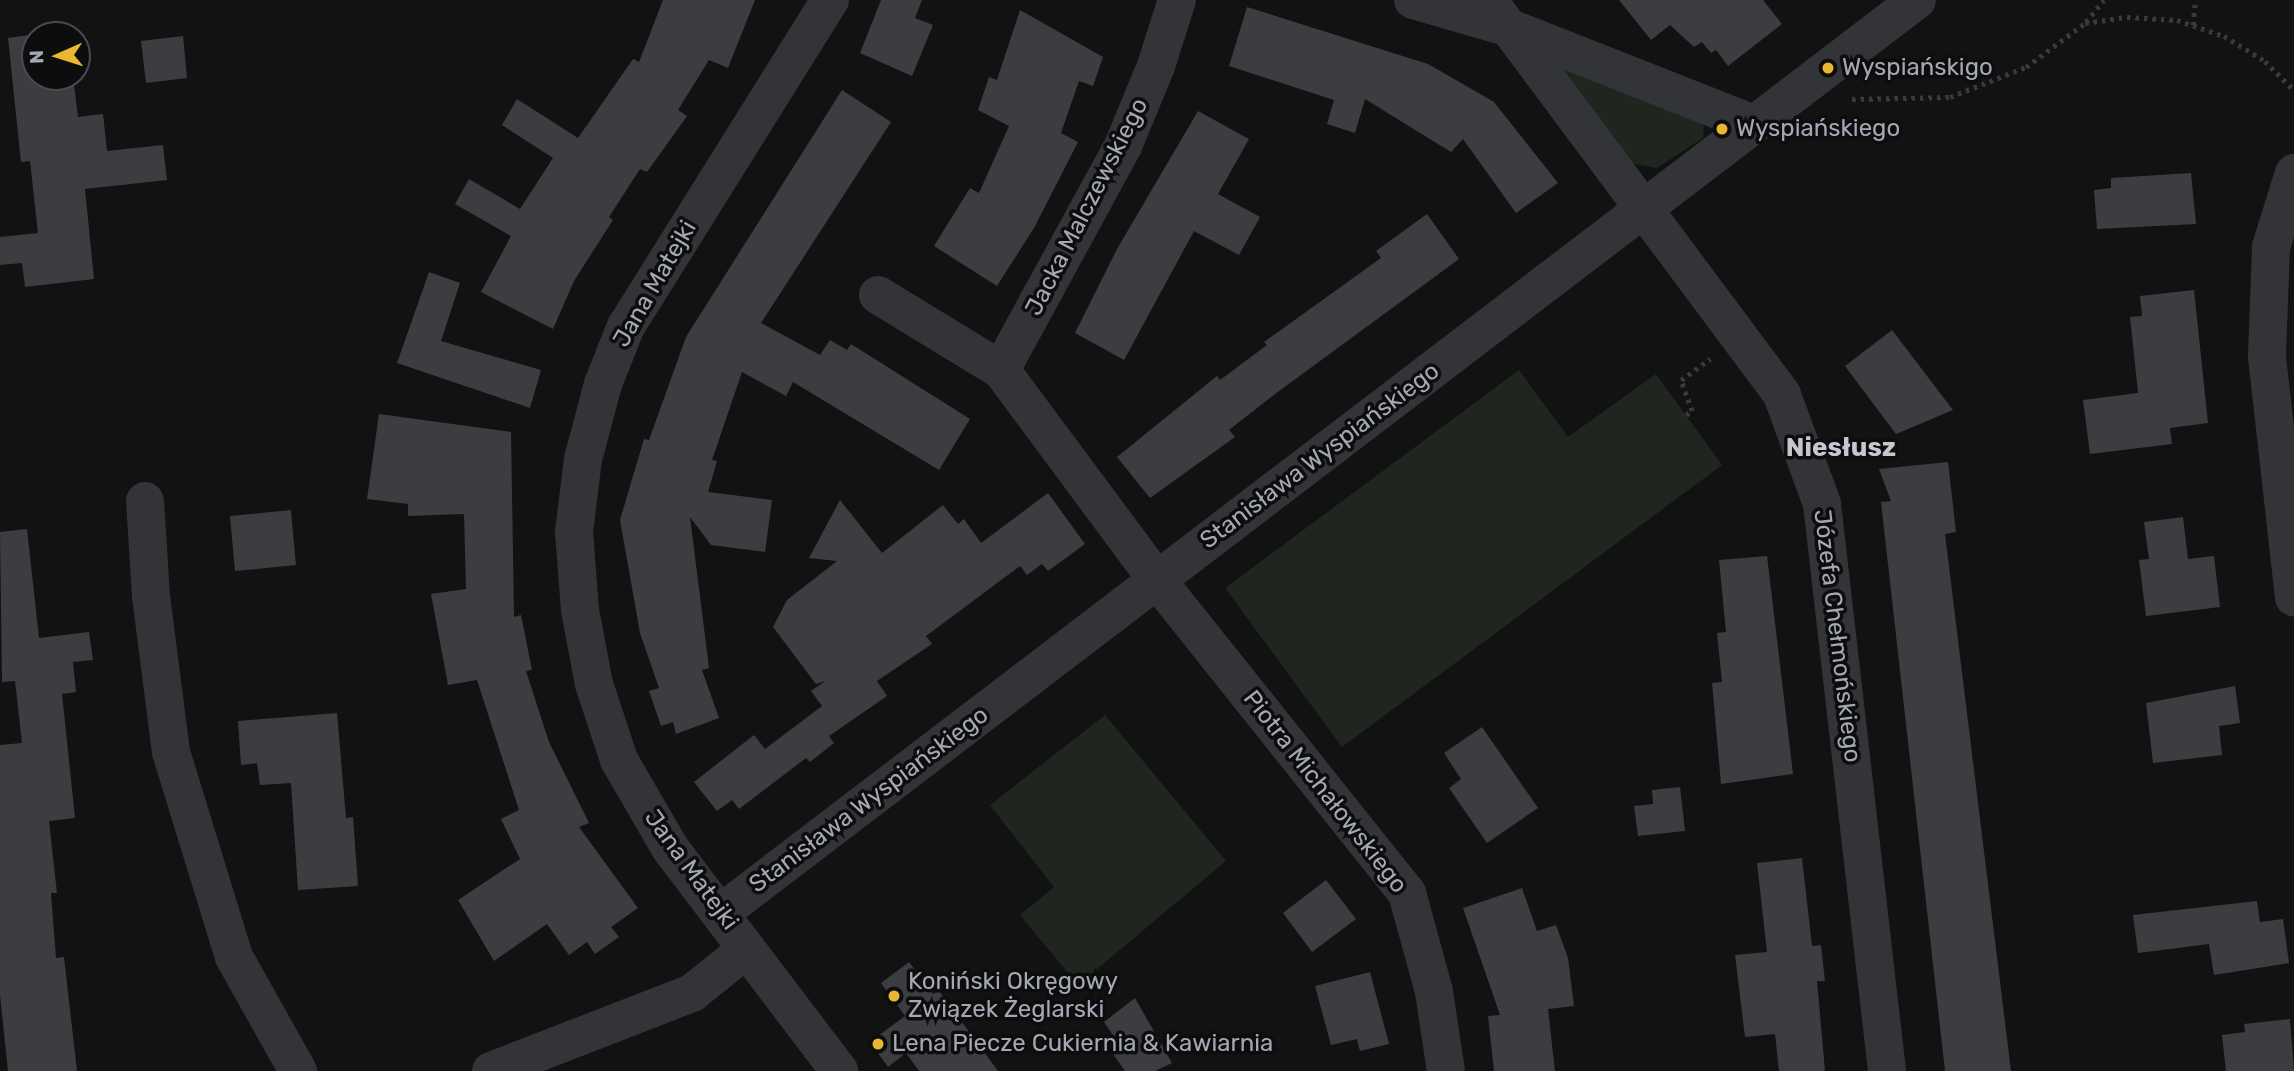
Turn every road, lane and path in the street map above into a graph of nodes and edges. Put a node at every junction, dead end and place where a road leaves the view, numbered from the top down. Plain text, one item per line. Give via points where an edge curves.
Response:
1 (830, 0) edge
2 (1177, 0) edge
3 (1413, 0) edge
4 (1917, 0) edge
5 (2104, 0) edge
6 (2195, 0) edge
7 (1499, 14) edge
8 (2085, 23) junction
9 (2193, 26) junction
10 (2294, 90) edge
11 (1839, 96) dead end
12 (1754, 124) junction
13 (2294, 173) edge
14 (1645, 208) junction
15 (878, 295) dead end
16 (1740, 337) junction
17 (1001, 370) junction
18 (1686, 415) dead end
19 (145, 501) dead end
20 (1157, 580) junction
21 (2294, 597) edge
22 (722, 912) junction
23 (747, 949) junction
24 (298, 1071) edge
25 (491, 1071) edge
26 (839, 1071) edge
27 (1446, 1071) edge
28 (1887, 1071) edge

1 - 22 street, Jana Matejki via 626,326 603,384 583,459 574,532 580,610 594,684 625,771 670,848
2 - 17 street, Jacka Malczewskiego via 1124,146
3 - 7 street
4 - 12 street, Stanisława Wyspiańskiego
5 - 8 path
6 - 9 path
7 - 12 street
7 - 14 street
8 - 9 path via 2127,17
8 - 11 path via 2025,67 1950,97 1858,100
9 - 10 path via 2224,36 2264,61
12 - 14 street, Stanisława Wyspiańskiego
13 - 21 street via 2271,247 2267,357
14 - 16 street, Józefa Chełmońskiego
14 - 20 street, Stanisława Wyspiańskiego
15 - 17 street
16 - 18 path via 1681,380 1692,411
16 - 28 street, Józefa Chełmońskiego via 1782,396 1822,504
17 - 20 street
19 - 24 street via 151,596 171,752 234,957
20 - 22 street, Stanisława Wyspiańskiego
20 - 27 street, Piotra Michałowskiego via 1407,893 1434,992
22 - 23 street, Jana Matejki
23 - 25 street via 692,993
23 - 26 street, Jana Matejki

